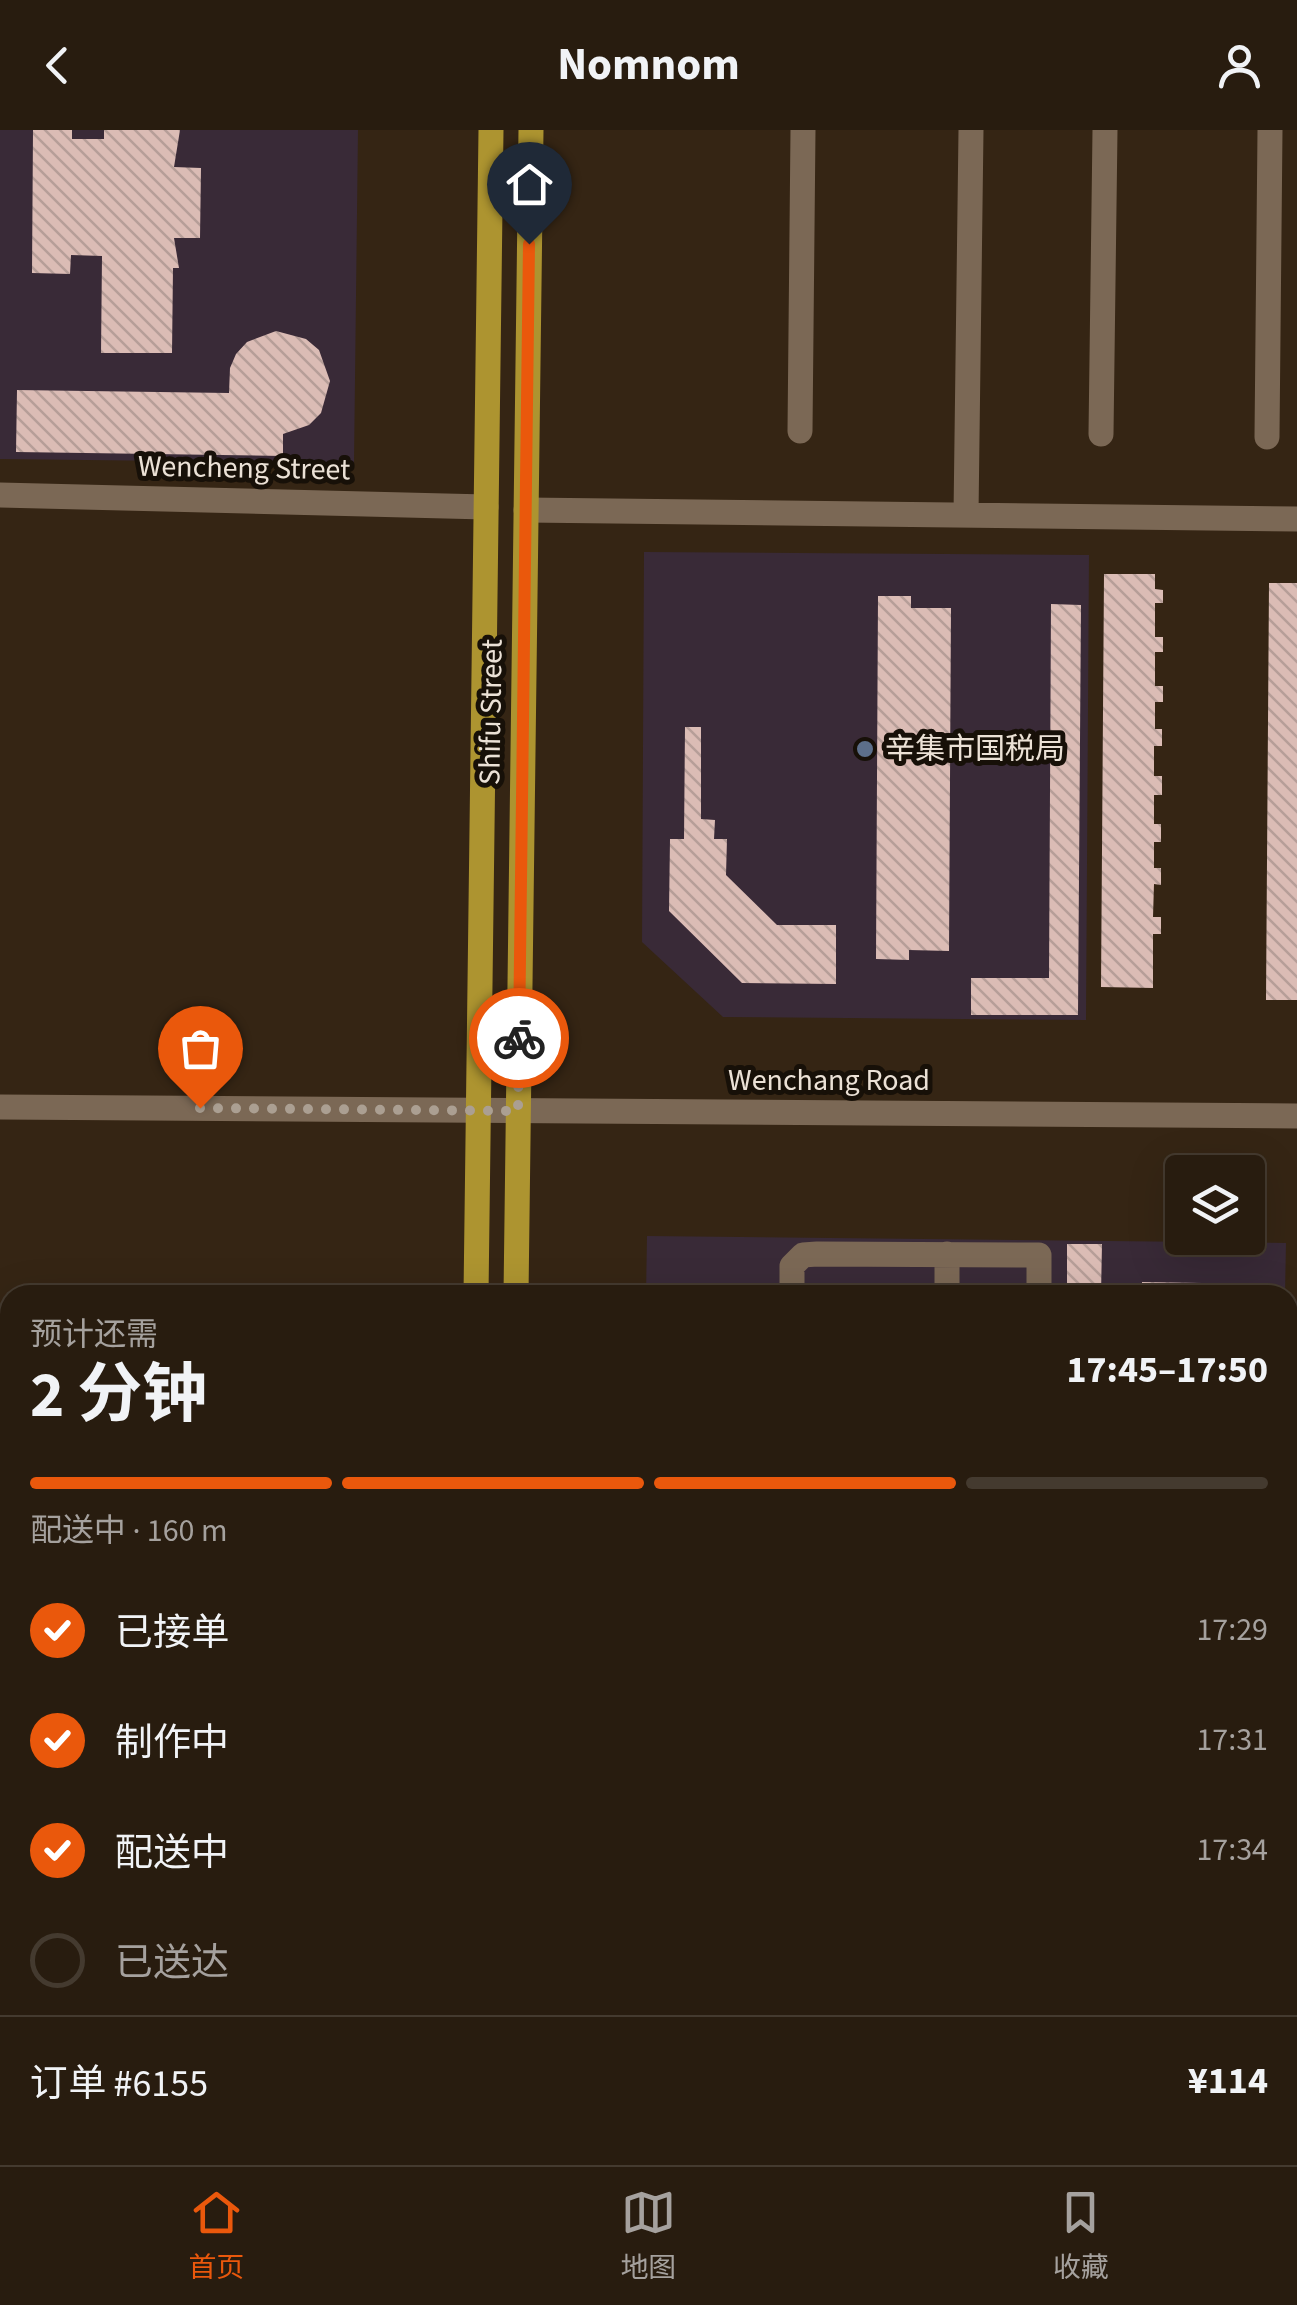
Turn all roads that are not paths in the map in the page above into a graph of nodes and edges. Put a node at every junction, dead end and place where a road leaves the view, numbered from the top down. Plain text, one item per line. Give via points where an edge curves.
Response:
1 (491, 130) edge
2 (531, 130) edge
3 (803, 130) edge
4 (971, 130) edge
5 (1105, 130) edge
6 (1270, 130) edge
7 (800, 431) dead end
8 (1102, 434) dead end
9 (1267, 437) dead end
10 (0, 495) edge
11 (486, 507) junction
12 (526, 510) junction
13 (966, 516) junction
14 (1297, 520) edge
15 (0, 1107) edge
16 (479, 1110) junction
17 (518, 1111) junction
18 (1297, 1116) edge
19 (948, 1254) junction
20 (476, 1285) edge
21 (516, 1285) edge
22 (792, 1285) edge
23 (947, 1285) edge
24 (1038, 1285) edge

1 - 11 main road, Shifu Street
2 - 12 main road, Shifu Street
3 - 7 street
4 - 13 street
5 - 8 street
6 - 9 street
10 - 11 street, Wencheng Street
11 - 16 main road, Shifu Street
12 - 13 street
12 - 17 main road, Shifu Street
13 - 14 street
15 - 16 street, Wenchang Road
16 - 17 street, Wenchang Road
16 - 20 main road, Shifu Street
17 - 18 street, Wenchang Road
17 - 21 main road, Shifu Street
19 - 22 street via 803,1254 792,1266
19 - 23 street
19 - 24 street via 1038,1254

